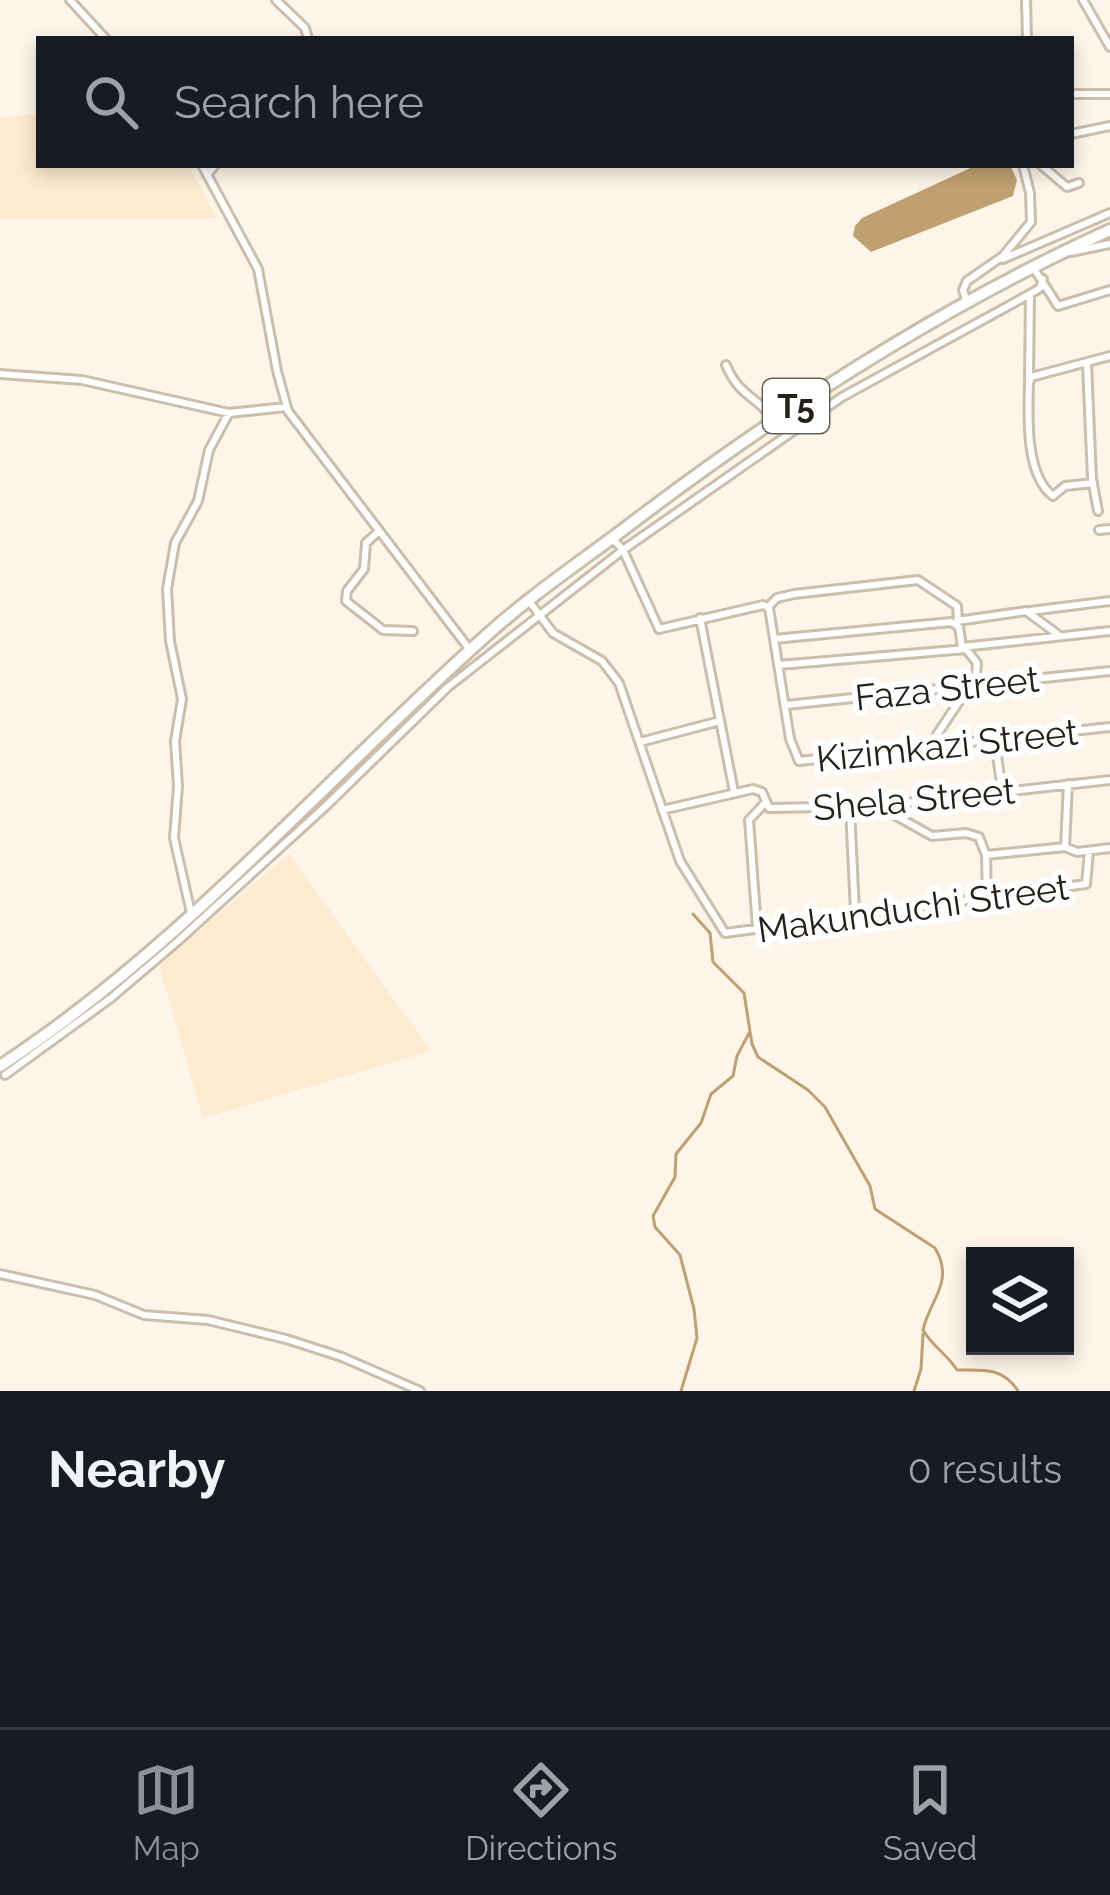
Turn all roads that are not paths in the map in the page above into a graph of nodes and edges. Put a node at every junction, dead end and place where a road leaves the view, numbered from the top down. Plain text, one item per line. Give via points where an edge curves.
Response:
1 (70, 0) edge
2 (276, 0) edge
3 (1026, 0) edge
4 (1083, 0) edge
5 (103, 36) edge
6 (307, 36) edge
7 (1027, 36) edge
8 (1110, 47) edge
9 (1074, 94) edge
10 (1110, 94) edge
11 (1110, 126) edge
12 (1074, 133) edge
13 (204, 168) edge
14 (213, 168) edge
15 (1024, 168) edge
16 (1044, 168) edge
17 (207, 175) junction
18 (1079, 183) dead end
19 (1110, 213) edge
20 (1110, 230) edge
21 (1110, 244) edge
22 (1055, 255) junction
23 (997, 261) junction
24 (1033, 267) junction
25 (1043, 279) junction
26 (1110, 290) edge
27 (1030, 294) junction
28 (967, 303) junction
29 (1110, 356) edge
30 (1087, 364) junction
31 (726, 365) dead end
32 (0, 374) edge
33 (1029, 379) junction
34 (286, 406) junction
35 (230, 413) junction
36 (775, 420) junction
37 (1093, 483) junction
38 (1098, 512) dead end
39 (1110, 529) edge
40 (1100, 530) dead end
41 (378, 532) junction
42 (612, 538) junction
43 (623, 550) junction
44 (529, 601) junction
45 (1110, 601) edge
46 (768, 607) junction
47 (1027, 611) junction
48 (540, 618) junction
49 (700, 618) junction
50 (956, 621) junction
51 (413, 631) dead end
52 (1110, 631) edge
53 (1060, 637) junction
54 (774, 639) junction
55 (962, 647) junction
56 (470, 650) junction
57 (779, 665) junction
58 (1110, 671) edge
59 (972, 684) junction
60 (784, 705) junction
61 (721, 721) junction
62 (1110, 728) edge
63 (995, 741) junction
64 (640, 742) junction
65 (928, 748) junction
66 (1110, 780) edge
67 (1068, 784) junction
68 (734, 792) junction
69 (1002, 792) junction
70 (764, 803) junction
71 (879, 806) junction
72 (850, 808) junction
73 (661, 810) junction
74 (1065, 847) junction
75 (1110, 848) edge
76 (1089, 850) junction
77 (986, 855) junction
78 (987, 899) junction
79 (855, 912) junction
80 (191, 913) junction
81 (757, 928) junction
82 (2, 1071) edge
83 (0, 1274) edge
84 (420, 1391) edge

1 - 5 street
2 - 6 street
3 - 7 street
4 - 8 street
9 - 10 street
11 - 12 street
13 - 17 street
14 - 17 street
15 - 23 street via 1031,222
16 - 18 street via 1067,188
17 - 34 street via 258,268
19 - 23 street
20 - 22 highway, T5
21 - 22 street
22 - 24 highway, T5
23 - 28 street via 967,281
24 - 25 street
24 - 28 highway, T5
25 - 26 street via 1061,307
25 - 27 street
27 - 33 street
27 - 43 street via 842,397
28 - 36 highway, T5
29 - 30 street
30 - 33 street
30 - 37 street
31 - 36 street via 739,391
32 - 35 street via 82,380
33 - 37 street via 1041,485 1054,496 1065,486
34 - 35 street
34 - 41 street
35 - 80 street via 206,456 167,589 182,699 174,838
36 - 42 highway, T5
37 - 38 street
39 - 40 street
41 - 51 street via 366,543 364,569 346,601 383,630
41 - 56 street
42 - 43 street
42 - 44 highway, T5
43 - 48 street
43 - 49 street via 658,628
44 - 48 street
44 - 56 highway, T5
45 - 47 street
46 - 49 street
46 - 50 street via 794,594 919,580 957,606
46 - 54 street, Kizimkazi Street
47 - 50 street
47 - 53 street
48 - 64 street, Makunduchi Street via 608,666
48 - 82 street via 448,687 178,941
49 - 61 street
50 - 54 street
50 - 55 street
52 - 53 street
53 - 55 street
54 - 57 street, Kizimkazi Street
55 - 57 street
55 - 59 street via 976,663
56 - 80 highway, T5
57 - 60 street, Kizimkazi Street
58 - 59 street, Faza Street
59 - 60 street, Faza Street
59 - 65 street
60 - 65 street, Kizimkazi Street via 799,761
61 - 64 street
61 - 68 street
62 - 63 street, Kizimkazi Street
63 - 65 street, Kizimkazi Street
63 - 69 street
64 - 73 street, Makunduchi Street
66 - 67 street, Shela Street
67 - 69 street, Shela Street
67 - 74 street
68 - 70 street, Shela Street via 758,790
68 - 73 street
69 - 71 street, Shela Street
70 - 72 street, Shela Street via 775,810
70 - 81 street via 749,820
71 - 72 street, Shela Street
71 - 77 street via 932,836 972,833
72 - 79 street
73 - 81 street, Makunduchi Street via 721,931
74 - 76 street
74 - 77 street
75 - 76 street
76 - 78 street, Makunduchi Street via 1086,884
77 - 78 street
78 - 79 street, Makunduchi Street
79 - 81 street, Makunduchi Street
80 - 82 highway, T5
83 - 84 street via 144,1315 286,1339

